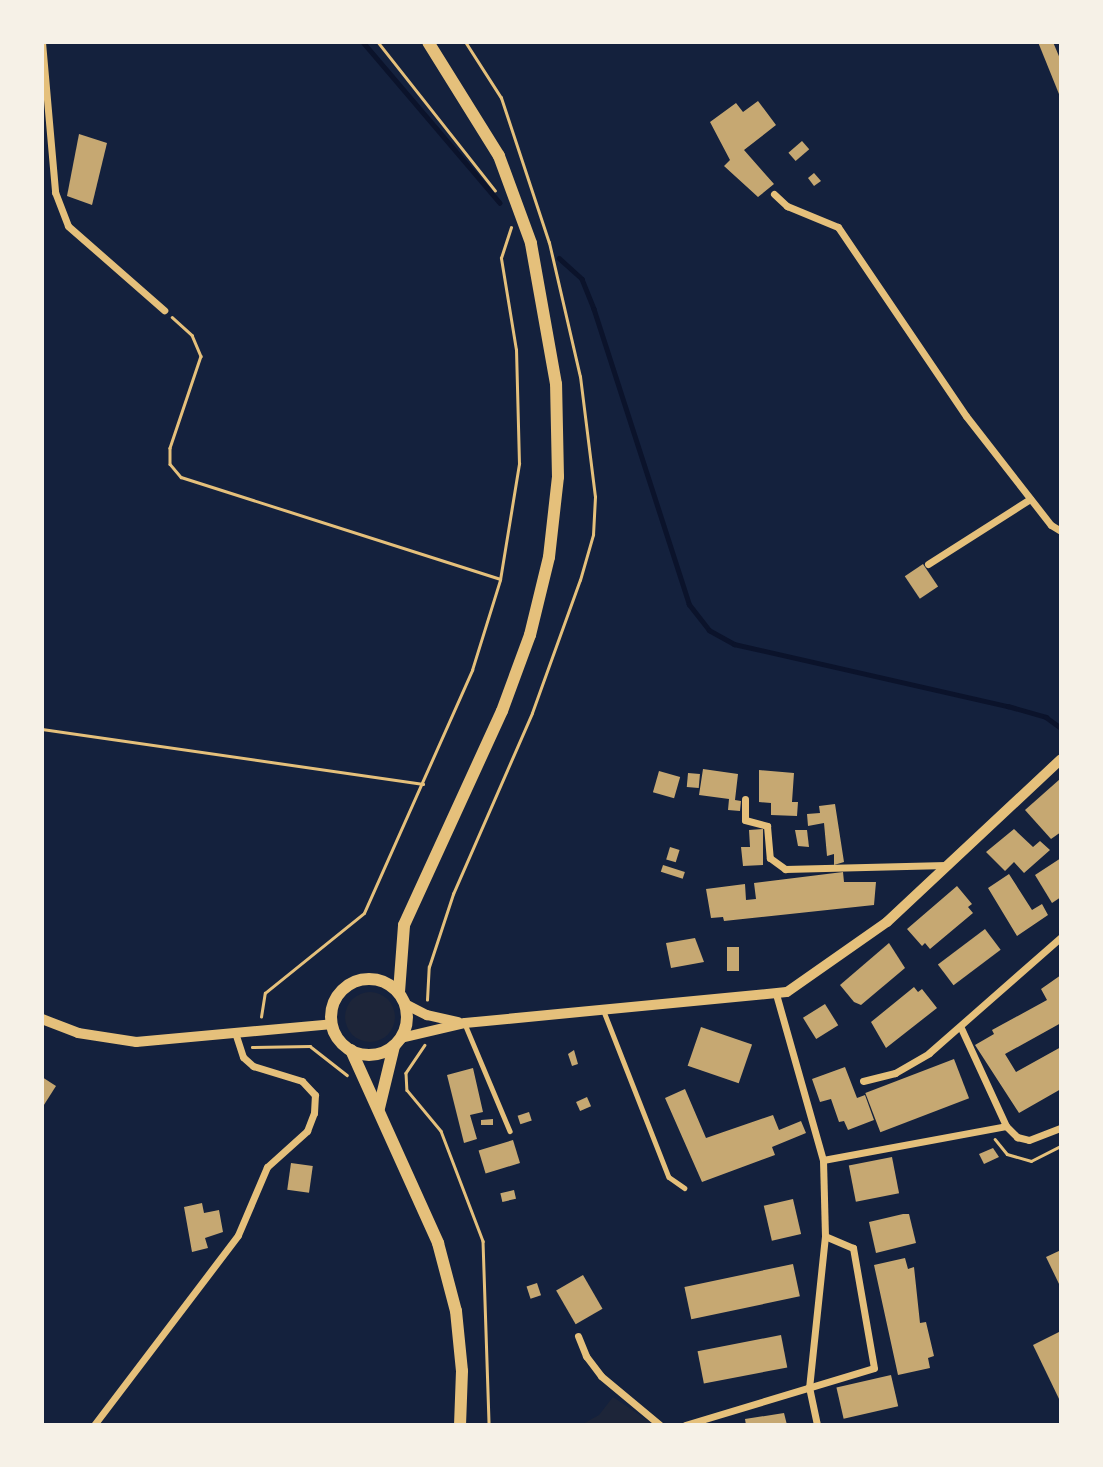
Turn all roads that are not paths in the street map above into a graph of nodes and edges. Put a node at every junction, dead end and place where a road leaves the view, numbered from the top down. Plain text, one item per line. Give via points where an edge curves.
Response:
1 (42, 42) edge
2 (428, 42) edge
3 (774, 194) dead end
4 (164, 310) road end
5 (1030, 499) junction
6 (1061, 531) edge
7 (928, 564) dead end
8 (1059, 760) edge
9 (745, 799) dead end
10 (947, 865) junction
11 (1061, 937) edge
12 (776, 994) junction
13 (402, 998) junction
14 (603, 1009) junction
15 (42, 1018) edge
16 (464, 1023) junction
17 (332, 1024) junction
18 (961, 1028) junction
19 (235, 1033) junction
20 (397, 1042) junction
21 (351, 1050) junction
22 (863, 1081) dead end
23 (379, 1108) junction
24 (1006, 1126) junction
25 (1061, 1128) edge
26 (510, 1131) dead end
27 (823, 1160) junction
28 (685, 1188) dead end
29 (825, 1236) junction
30 (578, 1335) dead end
31 (809, 1387) junction
32 (94, 1425) edge
33 (460, 1425) edge
34 (660, 1425) edge
35 (685, 1425) edge
36 (817, 1425) edge

1 - 4 street via 55,192 68,226
2 - 13 main road via 499,156 531,243 556,384 558,477 549,557 519,669 404,925
3 - 5 street via 787,206 838,227 966,416
5 - 6 street
5 - 7 street
8 - 10 street
9 - 10 street via 745,820 767,826 770,858 785,869
10 - 12 street via 854,947 807,982
11 - 18 street
12 - 14 street
12 - 27 street
13 - 16 street via 427,1015
13 - 17 main road via 378,980 355,982 335,999
13 - 20 main road via 406,1027
14 - 16 street
14 - 28 lane via 669,1177
15 - 19 street via 78,1033 136,1041
16 - 20 street
16 - 26 lane
17 - 19 street
17 - 21 main road
18 - 22 street via 908,1066
18 - 24 street
19 - 32 street via 243,1057 253,1066 302,1081 314,1095 314,1113 307,1131 267,1167 238,1235
20 - 21 main road via 373,1054
20 - 23 main road
21 - 23 main road
23 - 33 main road via 438,1244 462,1371
24 - 25 street via 1017,1137 1029,1140
24 - 27 street
27 - 29 street
29 - 31 street
29 - 31 street via 853,1248 874,1368
30 - 34 street via 601,1376
31 - 35 street
31 - 36 street

